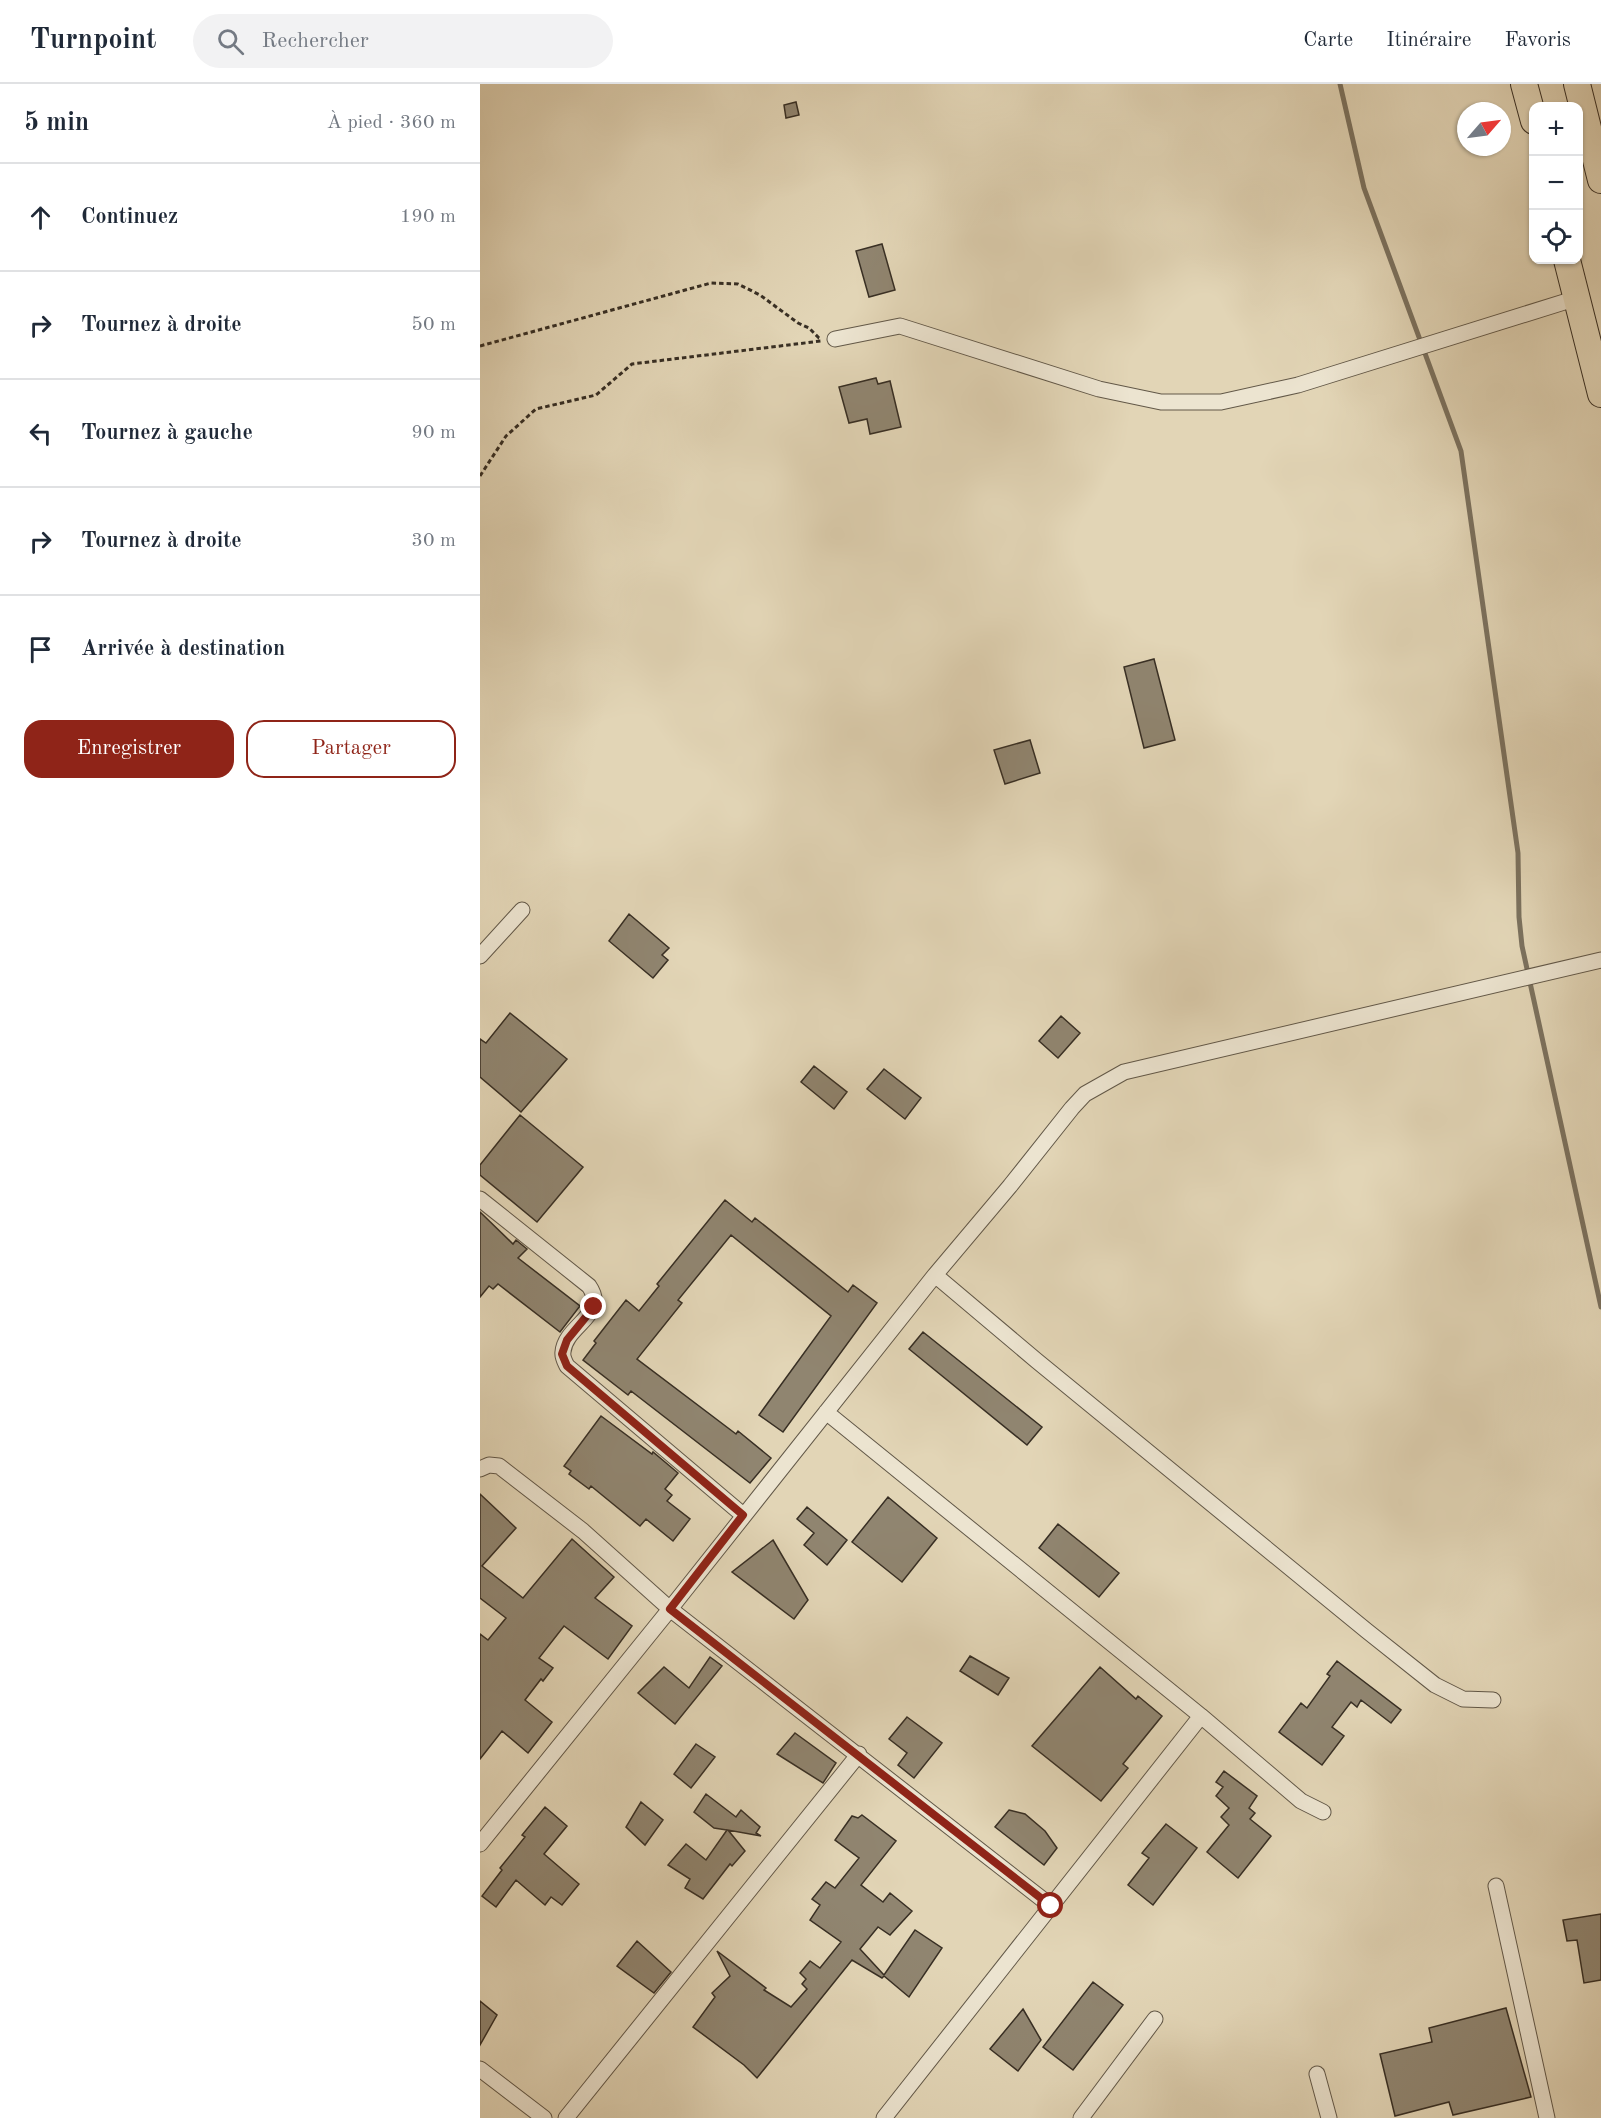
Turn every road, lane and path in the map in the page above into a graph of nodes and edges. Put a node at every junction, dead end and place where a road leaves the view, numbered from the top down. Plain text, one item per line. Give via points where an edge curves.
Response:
1 (1524, 84) edge
2 (1577, 84) edge
3 (1529, 105) edge
4 (1601, 180) edge
5 (1568, 264) edge
6 (1577, 298) junction
7 (834, 339) junction
8 (480, 346) edge
9 (1601, 394) edge
10 (480, 476) edge
11 (522, 910) dead end
12 (480, 956) edge
13 (1601, 960) edge
14 (480, 1200) edge
15 (935, 1275) junction
16 (826, 1413) junction
17 (480, 1469) edge
18 (743, 1515) junction
19 (670, 1609) junction
20 (1493, 1700) dead end
21 (1201, 1716) junction
22 (859, 1754) junction
23 (1323, 1812) dead end
24 (480, 1844) edge
25 (1496, 1886) dead end
26 (1051, 1906) junction
27 (1155, 2019) dead end
28 (480, 2069) edge
29 (1317, 2074) dead end
30 (544, 2118) edge
31 (567, 2118) edge
32 (884, 2118) edge
33 (1081, 2118) edge
34 (1329, 2118) edge
35 (1547, 2118) edge

1 - 3 highway
2 - 4 highway
5 - 6 highway
6 - 7 street via 1298,385 1221,402 1161,402 1099,389 900,326
6 - 9 highway
7 - 8 path via 819,338 738,284 711,283
7 - 10 path via 632,364 596,395 536,409 506,436
11 - 12 street
13 - 15 street via 1124,1072 1085,1094
14 - 18 street via 595,1294 594,1307 567,1340 562,1354 567,1366
15 - 16 street
15 - 20 street via 1435,1684 1462,1699
16 - 18 street
16 - 21 street
17 - 19 street via 499,1466 583,1531
18 - 19 street
19 - 22 street
19 - 24 street
21 - 23 street via 1301,1801
21 - 26 street
22 - 26 street
22 - 31 street
25 - 35 street
26 - 32 street
27 - 33 street
28 - 30 street
29 - 34 street

